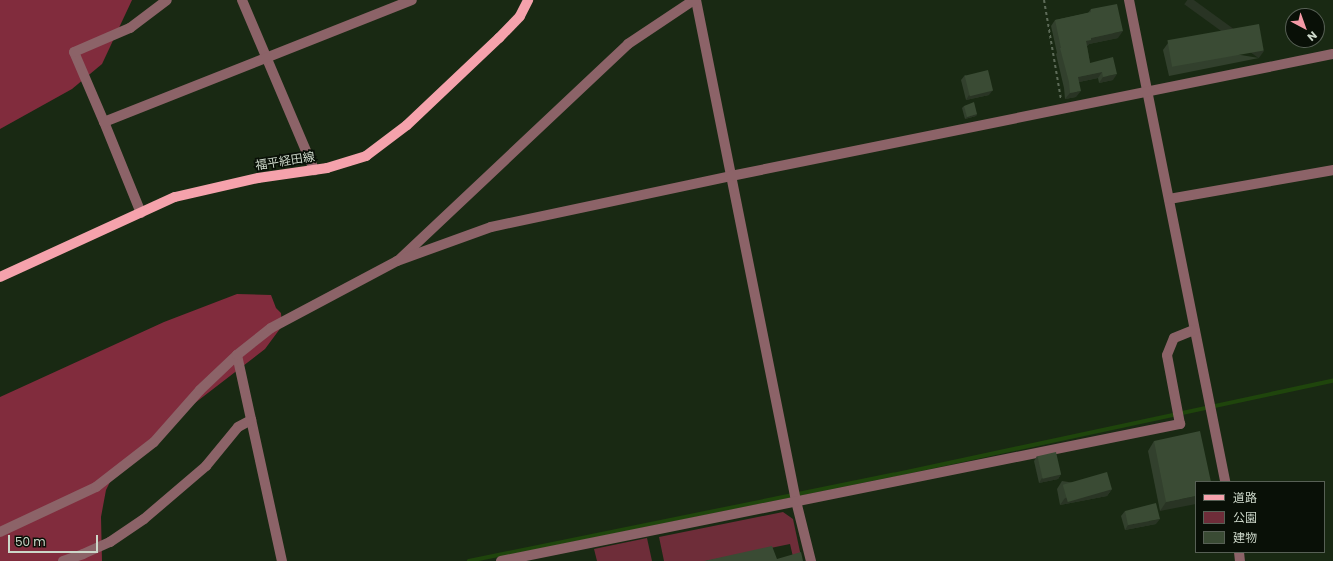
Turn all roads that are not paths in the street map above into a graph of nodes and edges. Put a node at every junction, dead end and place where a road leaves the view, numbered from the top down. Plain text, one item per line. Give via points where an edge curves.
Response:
1 (167, 0) edge
2 (242, 0) edge
3 (412, 0) edge
4 (528, 0) edge
5 (695, 0) edge
6 (1129, 0) edge
7 (1333, 54) edge
8 (266, 57) junction
9 (1148, 92) junction
10 (104, 122) junction
11 (314, 170) junction
12 (1333, 170) edge
13 (731, 176) junction
14 (1169, 199) junction
15 (141, 212) junction
16 (397, 261) junction
17 (0, 277) edge
18 (1194, 330) junction
19 (237, 356) junction
20 (251, 420) junction
21 (1224, 481) edge
22 (796, 501) junction
23 (0, 532) edge
24 (64, 561) edge
25 (282, 561) edge
26 (501, 561) edge
27 (811, 561) edge

1 - 10 street via 130,28 74,52
2 - 8 street
3 - 8 street
4 - 11 main road, 福平経田線 via 520,16 499,38 407,125 366,156
5 - 13 street
5 - 16 street via 628,44
6 - 9 street
7 - 9 street
8 - 10 street
8 - 11 street
9 - 13 street
9 - 14 street
10 - 15 street
11 - 15 main road, 福平経田線 via 258,178 175,197
12 - 14 street
13 - 16 street via 491,227
13 - 22 street
14 - 18 street
15 - 17 main road, 福平経田線
16 - 19 street via 271,328
18 - 21 street
18 - 22 street via 1174,338 1167,355 1180,424
19 - 20 street
19 - 23 street via 200,390 154,442 96,487
20 - 24 street via 238,427 206,466 144,519 110,542
20 - 25 street
22 - 26 street
22 - 27 street

